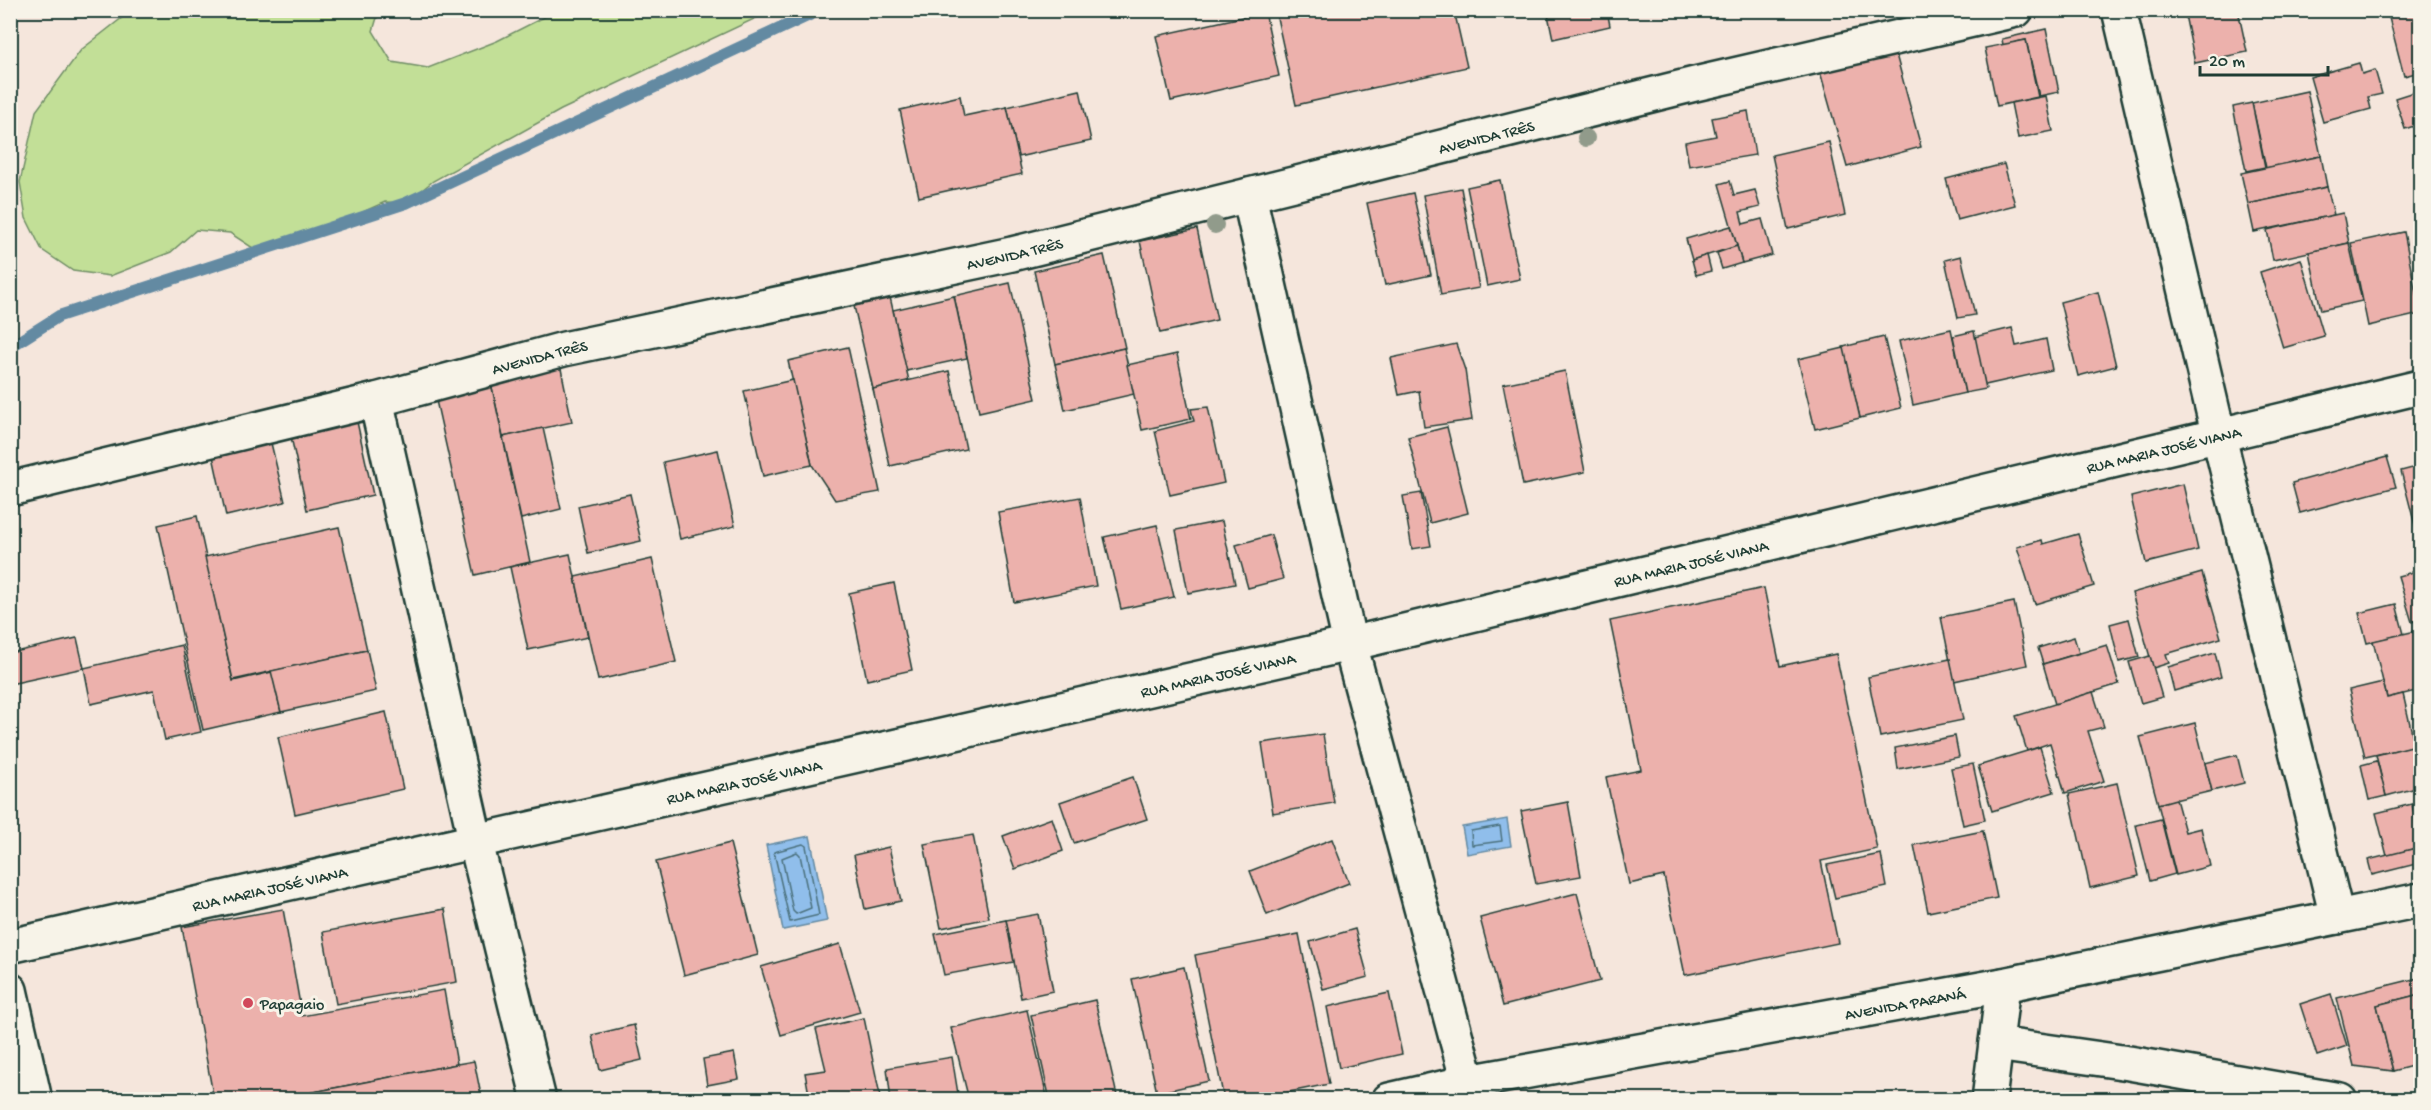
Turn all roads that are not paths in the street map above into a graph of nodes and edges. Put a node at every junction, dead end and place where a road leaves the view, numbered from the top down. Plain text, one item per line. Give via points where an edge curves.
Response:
1 (2016, 10) edge
2 (2119, 10) edge
3 (1249, 195) junction
4 (2421, 387) edge
5 (376, 400) junction
6 (2219, 437) junction
7 (10, 489) edge
8 (1350, 644) junction
9 (476, 843) junction
10 (2421, 900) edge
11 (2337, 917) junction
12 (10, 946) edge
13 (2003, 985) junction
14 (10, 990) edge
15 (1996, 1044) junction
16 (1468, 1082) junction
17 (35, 1100) edge
18 (539, 1100) edge
19 (1389, 1100) edge
20 (1989, 1100) edge
21 (2340, 1100) edge

1 - 3 main road, AVENIDA TRÊS via 1695,84
2 - 6 main road
3 - 5 main road, AVENIDA TRÊS via 1011,254 564,349
3 - 8 main road
4 - 6 main road, RUA MARIA JOSÉ VIANA
5 - 7 main road, AVENIDA TRÊS
5 - 9 main road
6 - 8 main road, RUA MARIA JOSÉ VIANA
6 - 11 main road
8 - 9 main road, RUA MARIA JOSÉ VIANA
8 - 16 main road
9 - 12 main road, RUA MARIA JOSÉ VIANA
9 - 18 main road
10 - 11 main road, AVENIDA PARANÁ
11 - 13 main road, AVENIDA PARANÁ
13 - 15 main road
13 - 16 main road, AVENIDA PARANÁ
14 - 17 main road
15 - 20 main road
15 - 21 main road
16 - 19 main road, AVENIDA PARANÁ

